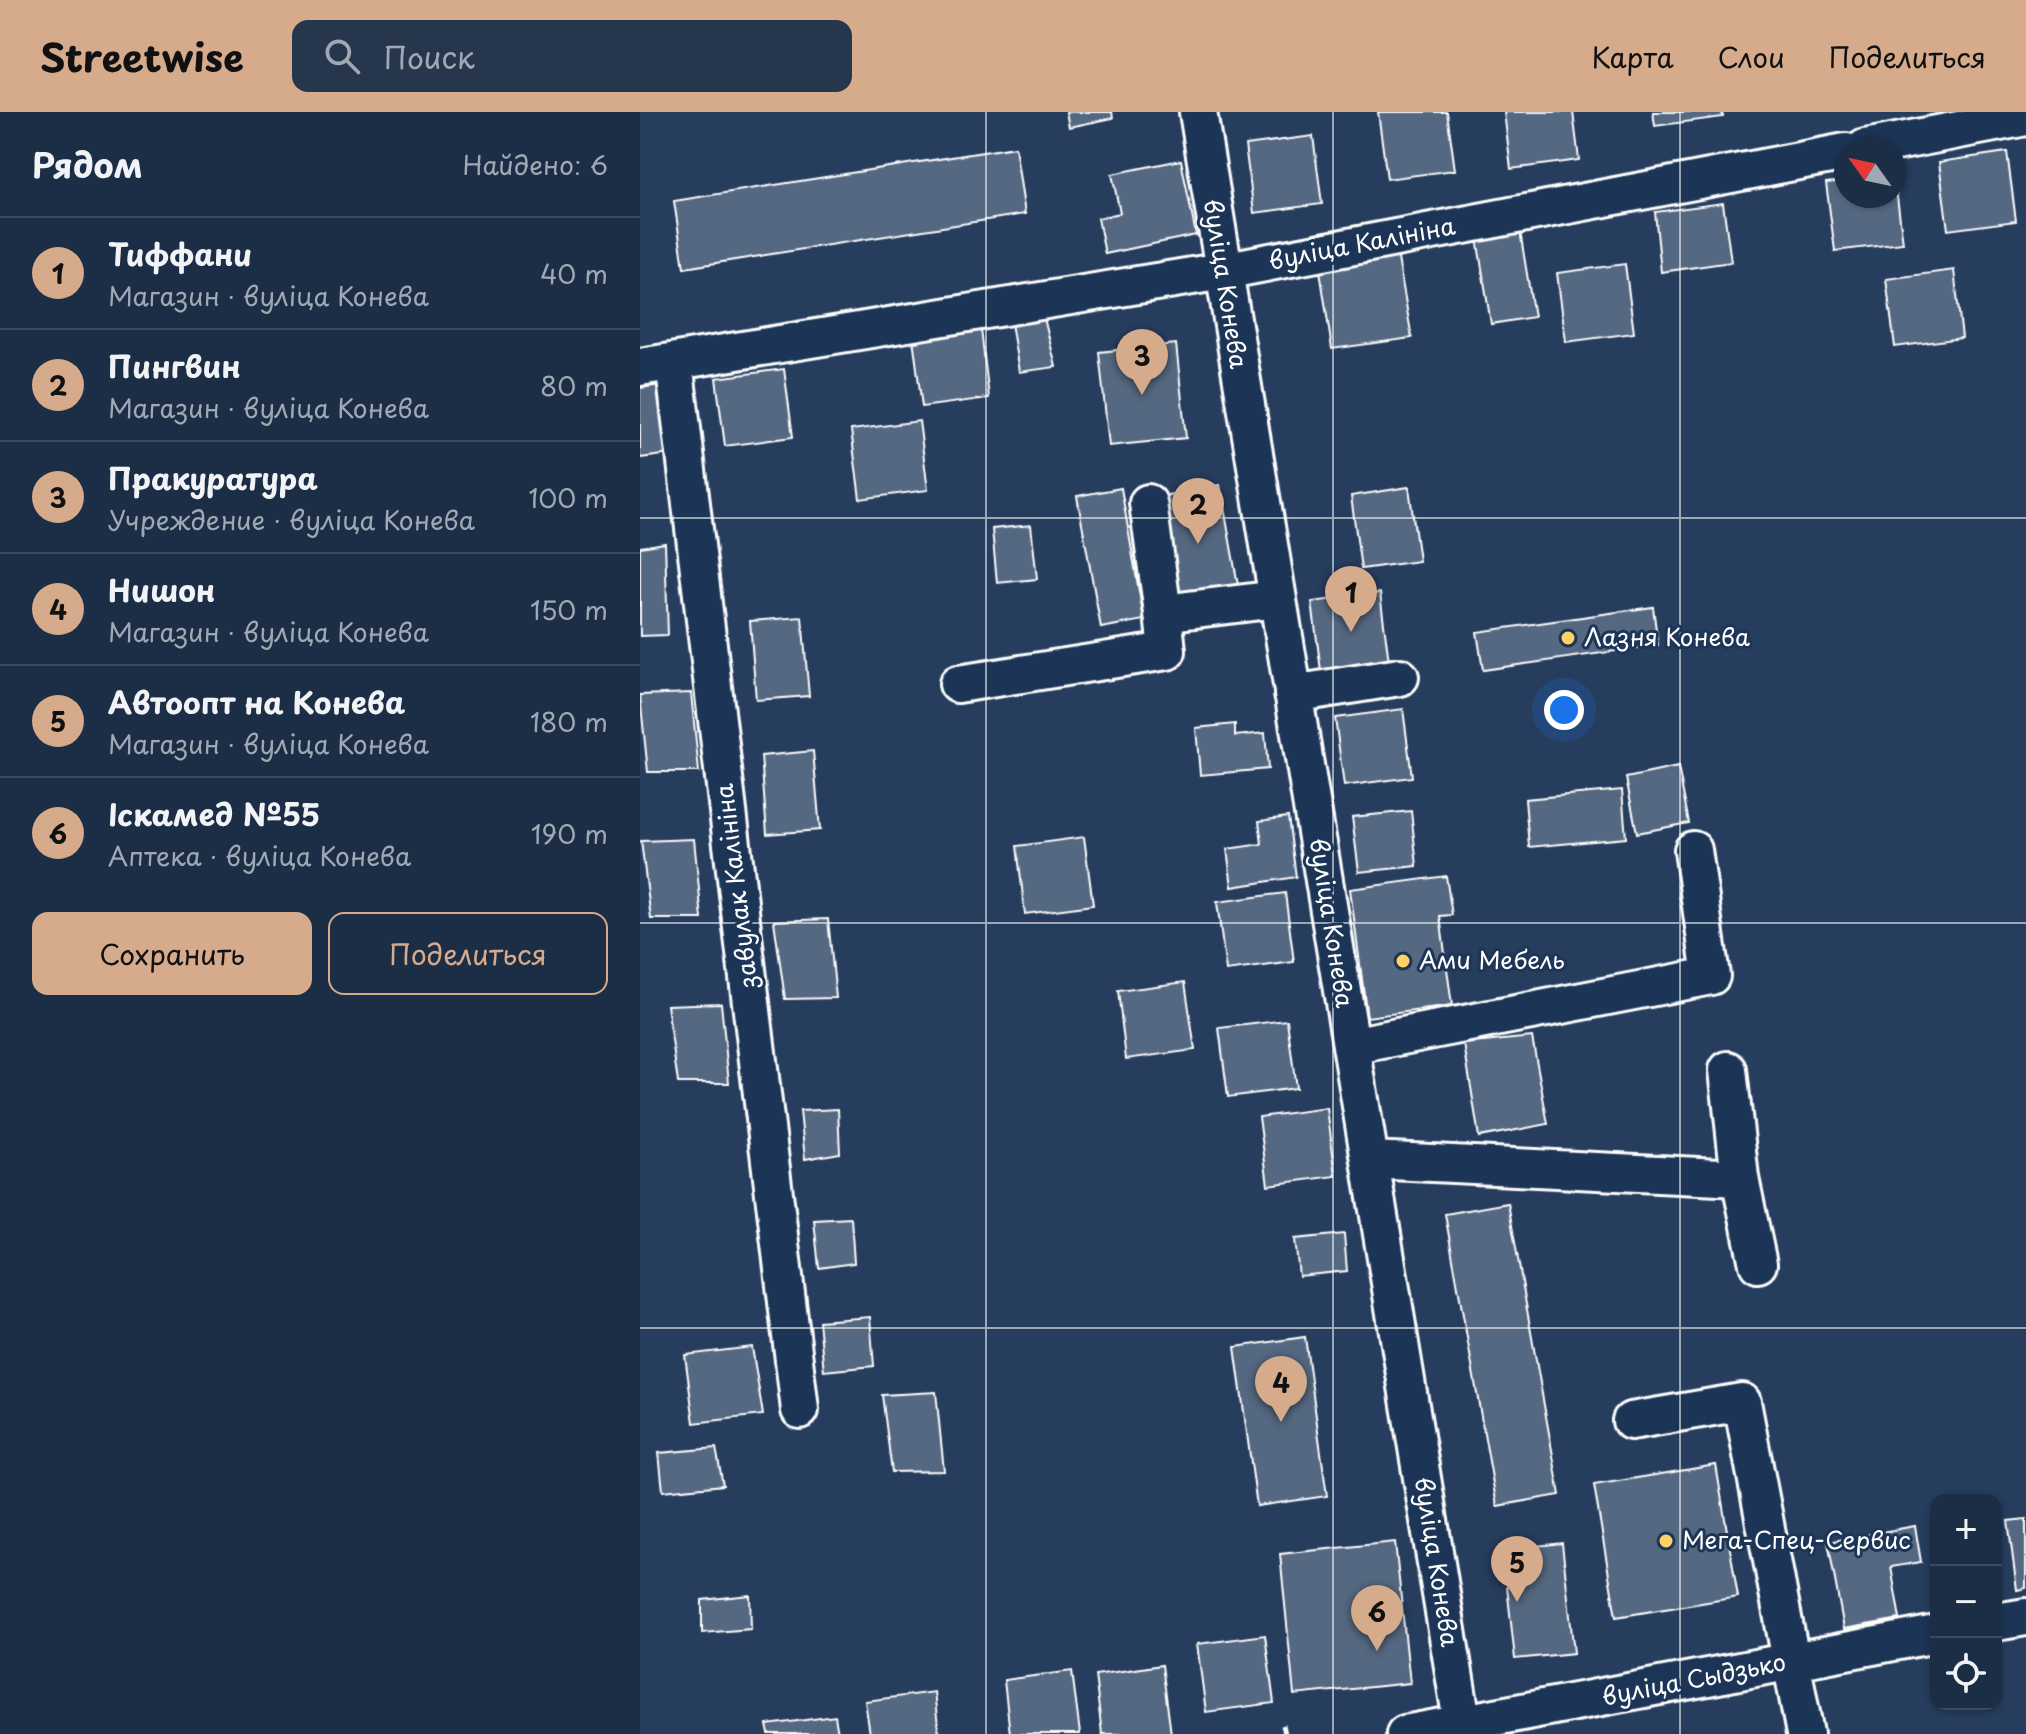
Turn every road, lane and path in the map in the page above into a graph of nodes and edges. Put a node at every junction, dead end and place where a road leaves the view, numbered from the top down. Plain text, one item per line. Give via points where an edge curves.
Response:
1 (1198, 112) edge
2 (2026, 117) edge
3 (1906, 140) edge
4 (1834, 154) edge
5 (1223, 271) junction
6 (657, 364) edge
7 (1148, 503) dead end
8 (1277, 599) junction
9 (1163, 613) junction
10 (1400, 677) dead end
11 (958, 684) dead end
12 (1293, 694) junction
13 (1693, 850) dead end
14 (1351, 1046) junction
15 (1728, 1070) dead end
16 (1370, 1160) junction
17 (1740, 1178) junction
18 (1758, 1264) dead end
19 (800, 1410) dead end
20 (1631, 1421) dead end
21 (2026, 1617) edge
22 (2002, 1621) edge
23 (1930, 1635) edge
24 (1791, 1661) junction
25 (1283, 1725) dead end
26 (1464, 1729) edge
27 (1285, 1734) edge
28 (1405, 1734) edge
29 (1805, 1734) edge

1 - 5 street, вуліца Конева
2 - 3 street
4 - 5 street, вуліца Калініна
5 - 6 street, вуліца Калініна
5 - 8 street, вуліца Конева
6 - 19 street, завулак Калініна
7 - 9 street
8 - 9 street
8 - 12 street, вуліца Конева
9 - 11 street via 1167,651
10 - 12 street
12 - 14 street, вуліца Конева
13 - 14 street via 1711,976
14 - 16 street, вуліца Конева
15 - 17 street
16 - 17 street
16 - 26 street, вуліца Конева
17 - 18 street
20 - 24 street via 1742,1402
21 - 22 street
23 - 24 street, вуліца Сыдзько
24 - 26 street, вуліца Сыдзько
24 - 29 street
25 - 27 path
26 - 28 street, вуліца Сыдзько

